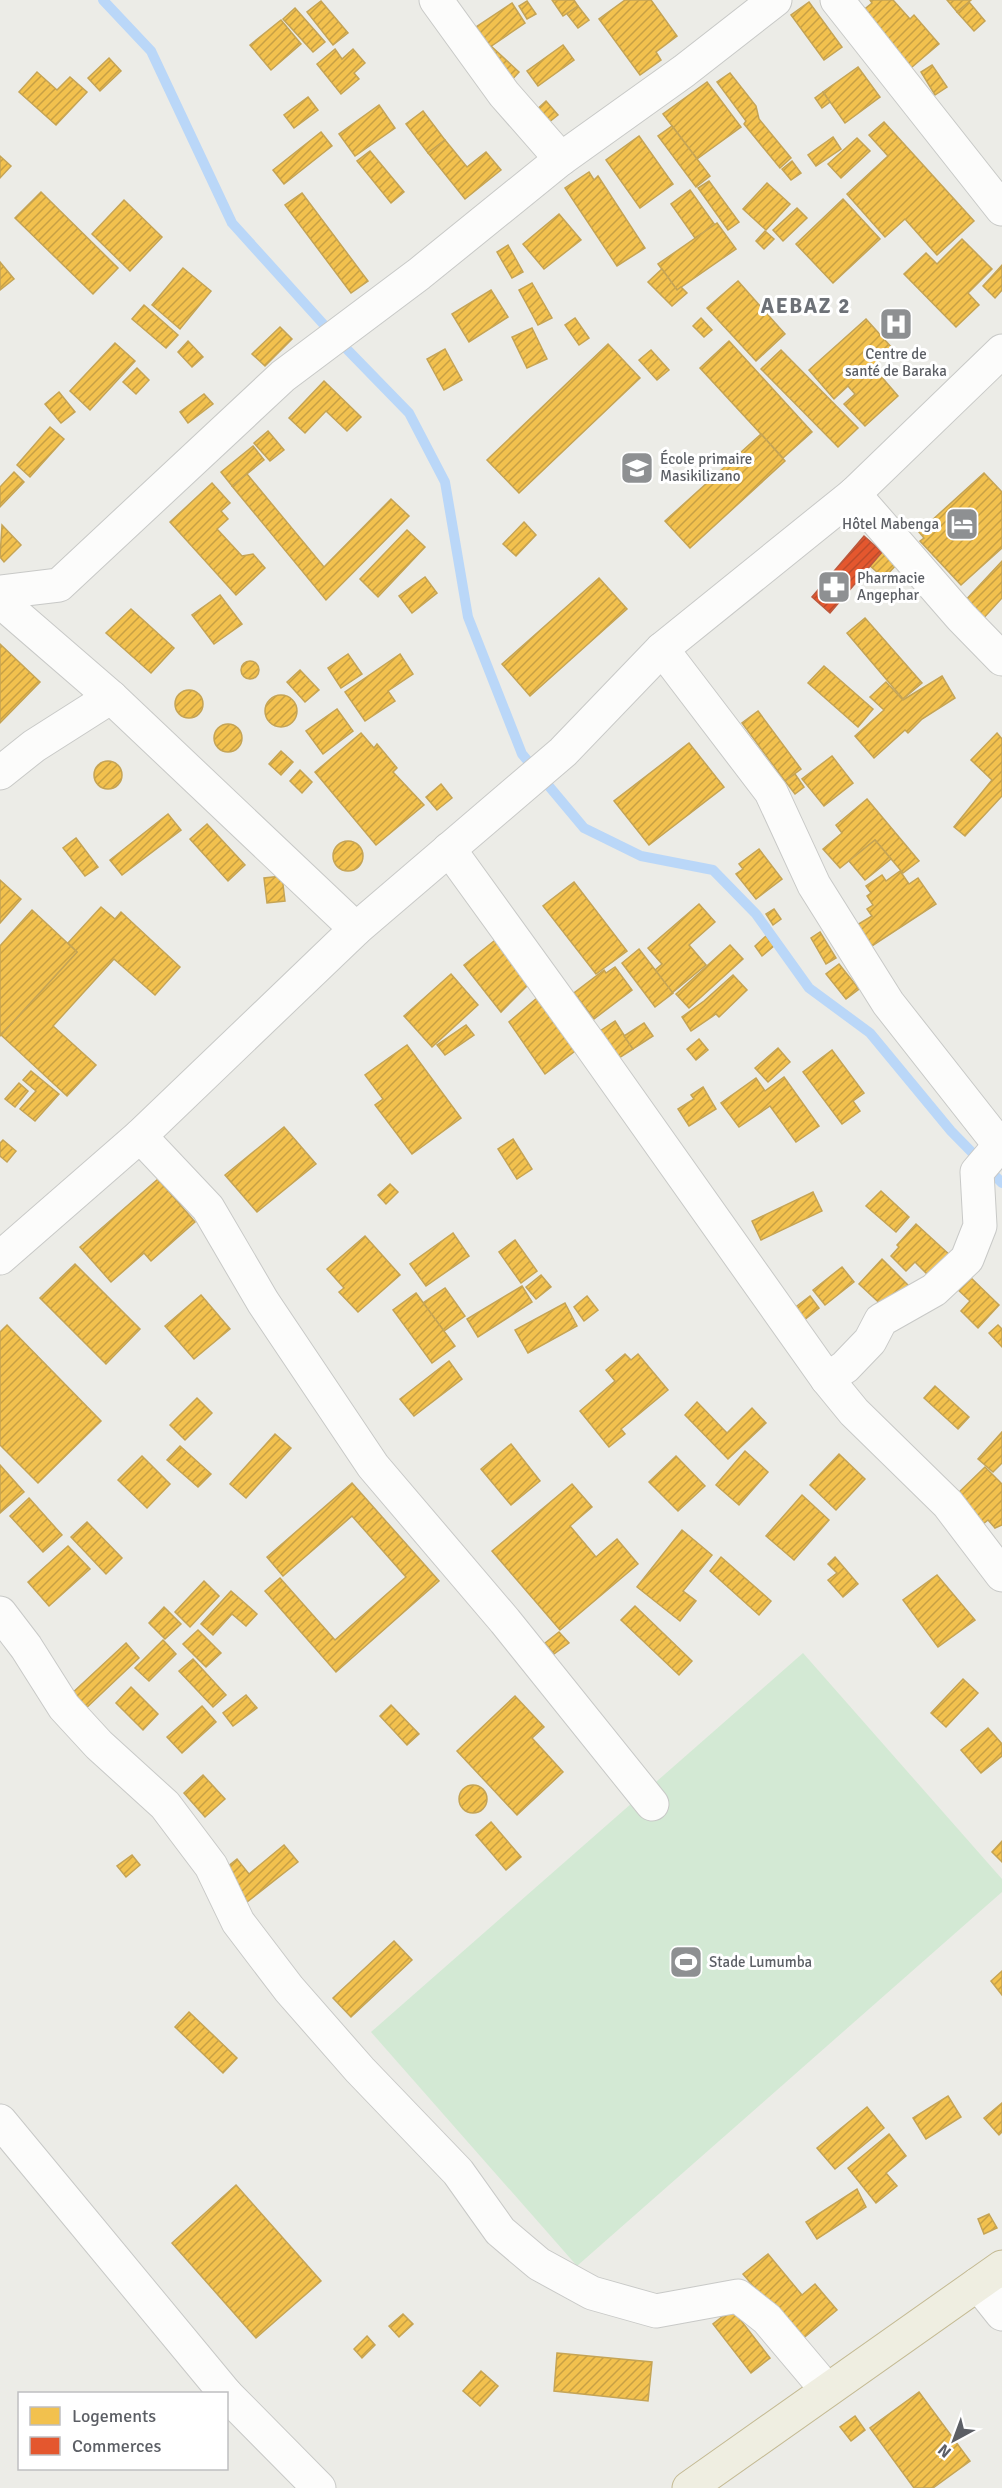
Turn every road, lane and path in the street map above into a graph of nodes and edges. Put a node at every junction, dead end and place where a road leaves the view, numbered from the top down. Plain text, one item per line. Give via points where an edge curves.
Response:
1 (436, 0) edge
2 (775, 0) edge
3 (837, 0) edge
4 (561, 159) junction
5 (1002, 209) edge
6 (1002, 351) edge
7 (854, 494) junction
8 (0, 592) edge
9 (0, 601) edge
10 (662, 649) junction
11 (1002, 659) edge
12 (111, 697) junction
13 (0, 773) edge
14 (449, 849) junction
15 (357, 929) junction
16 (140, 1136) junction
17 (1001, 1147) edge
18 (0, 1258) edge
19 (828, 1379) junction
20 (1002, 1575) edge
21 (0, 1613) edge
22 (652, 1804) dead end
23 (0, 2121) edge
24 (990, 2276) edge
25 (1002, 2314) edge
26 (827, 2390) junction
27 (224, 2392) edge
28 (228, 2396) edge
29 (317, 2487) edge
30 (689, 2488) edge

1 - 4 street via 504,94
2 - 4 street
3 - 5 street
4 - 8 street via 419,274 283,376 58,585
6 - 7 street
7 - 10 street
7 - 11 street
9 - 12 street
10 - 14 street via 563,752
10 - 17 street via 771,792 814,885 888,1003
12 - 13 street via 34,746
12 - 15 street
14 - 15 street
14 - 19 street
15 - 16 street
16 - 18 street
16 - 22 street via 208,1208 263,1302 374,1466 506,1621
17 - 19 street via 977,1172 980,1226 967,1259 934,1290 881,1320 870,1341
19 - 20 street via 854,1412 948,1504
21 - 26 street via 64,1707 165,1805 211,1866 238,1922 289,1989 458,2172 500,2231 538,2264 592,2293 656,2311 738,2296 767,2319
23 - 27 street
24 - 25 street
24 - 26 highway
26 - 30 highway
28 - 29 street

